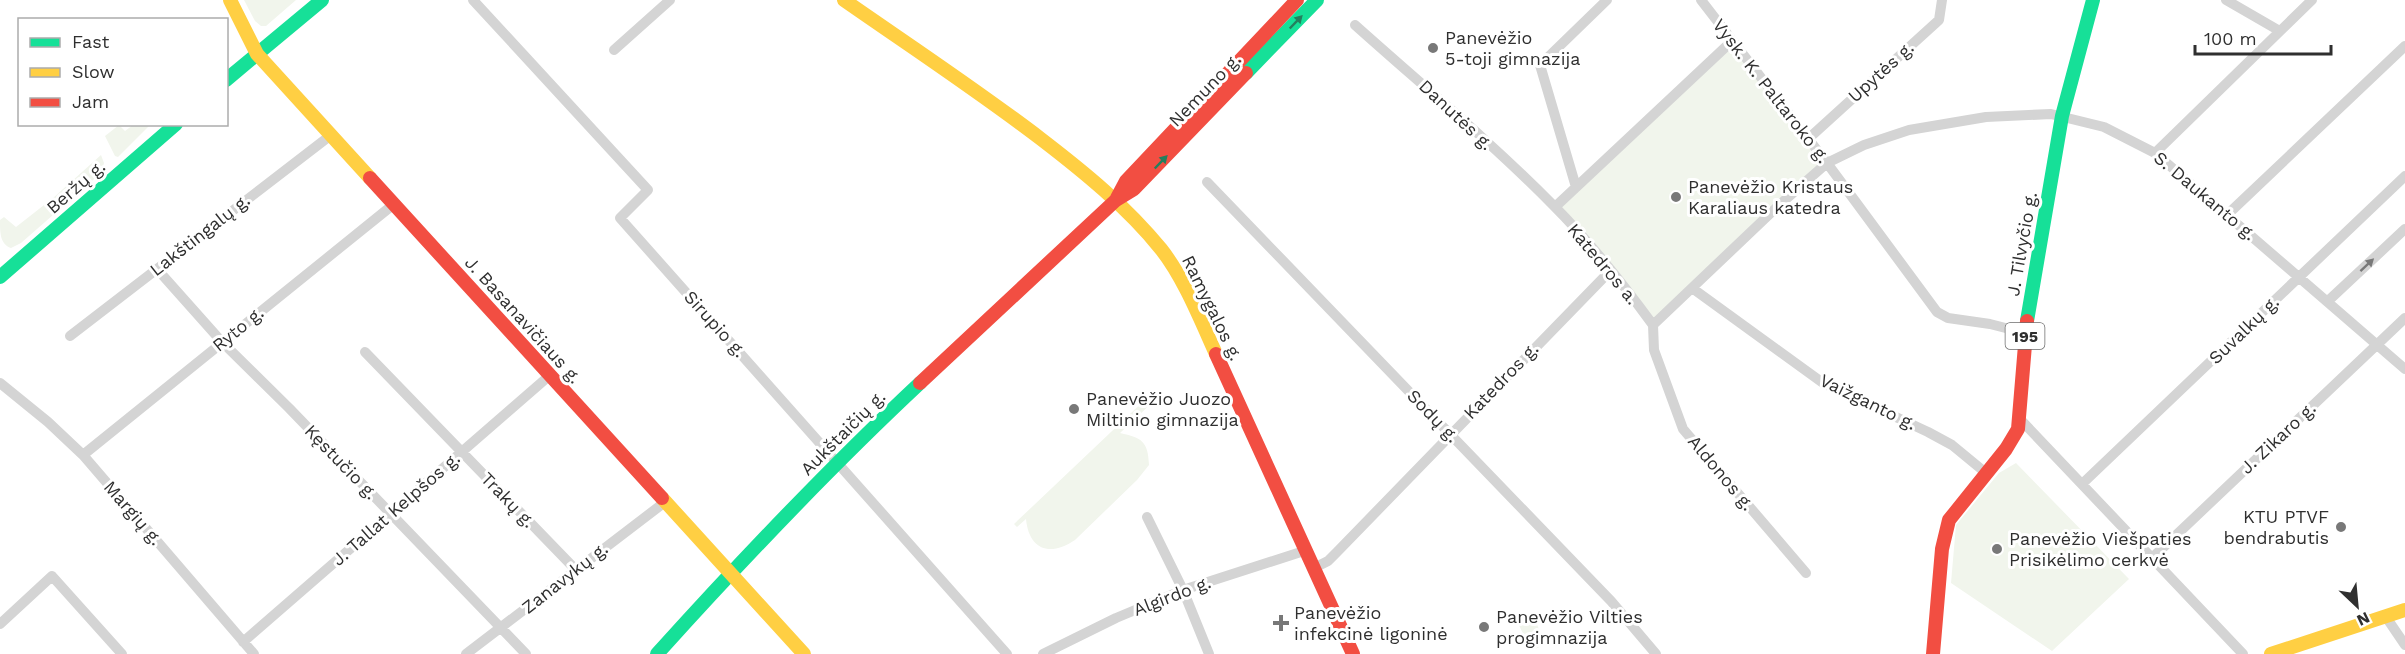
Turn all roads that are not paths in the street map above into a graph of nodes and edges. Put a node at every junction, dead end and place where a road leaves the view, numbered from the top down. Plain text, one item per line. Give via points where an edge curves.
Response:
1 (230, 0) edge
2 (322, 0) edge
3 (473, 0) edge
4 (670, 0) edge
5 (844, 0) edge
6 (1297, 0) edge
7 (1317, 0) edge
8 (1607, 0) edge
9 (1701, 0) edge
10 (1942, 0) edge
11 (2093, 0) edge
12 (2226, 0) edge
13 (2312, 0) edge
14 (1356, 25) dead end
15 (2278, 30) junction
16 (1731, 41) junction
17 (2405, 46) edge
18 (614, 50) dead end
19 (257, 54) junction
20 (228, 78) edge
21 (2062, 116) junction
22 (174, 126) edge
23 (331, 135) junction
24 (1808, 139) junction
25 (2156, 153) junction
26 (1827, 162) junction
27 (2405, 176) edge
28 (1207, 182) dead end
29 (1576, 187) junction
30 (1116, 200) junction
31 (393, 204) junction
32 (1555, 207) junction
33 (2228, 214) junction
34 (2405, 229) edge
35 (1066, 248) joint
36 (157, 269) junction
37 (1611, 270) junction
38 (0, 277) edge
39 (2300, 277) junction
40 (1692, 288) junction
41 (2328, 302) junction
42 (2405, 318) edge
43 (1653, 325) junction
44 (2025, 333) junction
45 (70, 336) dead end
46 (222, 342) junction
47 (2376, 345) junction
48 (365, 352) dead end
49 (2405, 369) edge
50 (549, 376) junction
51 (0, 383) edge
52 (2019, 418) junction
53 (1450, 434) junction
54 (462, 452) junction
55 (83, 455) junction
56 (837, 463) junction
57 (1986, 473) junction
58 (2082, 484) junction
59 (664, 501) junction
60 (390, 514) junction
61 (1147, 517) dead end
62 (1306, 550) junction
63 (2152, 558) junction
64 (1314, 568) junction
65 (576, 570) junction
66 (730, 573) junction
67 (1806, 573) dead end
68 (1183, 590) junction
69 (2405, 610) edge
70 (2386, 617) junction
71 (0, 624) edge
72 (501, 628) junction
73 (243, 642) junction
74 (2405, 645) edge
75 (2288, 651) edge
76 (1349, 653) edge
77 (122, 654) edge
78 (254, 654) edge
79 (466, 654) edge
80 (526, 654) edge
81 (657, 654) edge
82 (804, 654) edge
83 (1007, 654) edge
84 (1043, 654) edge
85 (1209, 654) edge
86 (1656, 654) edge
87 (1933, 654) edge
88 (2243, 654) edge
89 (2271, 654) edge

1 - 19 main road, J. Basanavičiaus g.
2 - 19 main road
3 - 56 street, Sirupio g. via 648,190 620,218
4 - 18 street
5 - 30 main road, Ramygalos g. via 1005,111
6 - 30 main road, Nemuno g. via 1126,181
30 -> 7 main road, Nemuno g. via 1134,189
8 - 29 street via 1540,65
9 - 16 street, Vysk. K. Paltaroko g.
10 - 24 street, Upytės g. via 1939,20
11 - 21 main road, J. Tilvyčio g. / 195
12 - 15 street
13 - 15 street
14 - 32 street, Danutės g.
15 - 25 street
16 - 24 street, Vysk. K. Paltaroko g.
16 - 29 street, Katedros a.
17 - 33 street
19 - 20 main road
19 - 23 main road, J. Basanavičiaus g.
21 - 25 street, S. Daukanto g. via 2104,127
21 - 26 street, S. Daukanto g. via 1986,117 1909,130
21 - 44 main road, J. Tilvyčio g. / 195
22 - 38 main road, Beržų g.
23 - 31 main road, J. Basanavičiaus g.
23 - 36 street, Lakštingalų g.
24 - 26 street, Vysk. K. Paltaroko g.
25 - 33 street, S. Daukanto g.
26 - 40 street
26 - 44 street, Vysk. K. Paltaroko g. via 1937,312 1948,318
27 - 39 street, Suvalkų g.
28 - 53 street, Sodų g.
29 - 32 street, Katedros a.
30 - 35 main road, Nemuno g.
30 - 62 main road, Ramygalos g. via 1162,250 1177,274
31 - 46 street, Ryto g.
31 - 50 main road, J. Basanavičiaus g.
32 - 37 street, Katedros a.
33 - 39 street, S. Daukanto g.
41 -> 34 street
35 - 56 main road, Aukštaičių g.
36 - 45 street, Lakštingalų g.
36 - 46 street, Kęstučio g.
37 - 43 street, Katedros a.
37 - 53 street, Katedros g.
39 - 41 street, S. Daukanto g.
39 - 58 street, Suvalkų g.
40 - 43 street
40 - 57 street, Vaižganto g. via 1823,383 1936,436
41 - 47 street, S. Daukanto g.
42 - 47 street, J. Zikaro g.
43 - 67 street, Aldonos g. via 1654,350 1683,429
44 - 52 main road, J. Tilvyčio g. / 195
46 - 55 street, Ryto g.
46 - 60 street, Kęstučio g.
47 - 49 street, S. Daukanto g.
47 - 63 street, J. Zikaro g.
48 - 54 street, Trakų g.
50 - 54 street, J. Tallat Kelpšos g.
50 - 59 main road, J. Basanavičiaus g.
51 - 55 street, Margių g.
52 - 57 main road, J. Tilvyčio g. / 195 via 2013,440
52 - 58 street
53 - 64 street, Katedros g. via 1328,561
53 - 86 street, Sodų g. via 1611,601
54 - 60 street, J. Tallat Kelpšos g.
54 - 65 street, Trakų g.
55 - 73 street, Margių g.
56 - 66 main road, Aukštaičių g.
56 - 83 street, Sirupio g.
57 - 87 main road, J. Tilvyčio g. / 195 via 1954,511 1946,531
58 - 63 street
59 - 65 street, Zanavykų g.
59 - 66 main road, J. Basanavičiaus g.
60 - 72 street, Kęstučio g.
60 - 73 street, J. Tallat Kelpšos g.
61 - 68 street
62 - 64 main road, Ramygalos g.
62 - 68 street, Algirdo g.
63 - 88 street
64 - 76 main road, Ramygalos g.
65 - 72 street, Zanavykų g.
66 - 81 main road, Aukštaičių g.
66 - 82 main road, J. Basanavičiaus g.
68 - 84 street, Algirdo g.
68 - 85 street
69 - 70 main road
70 - 74 street
70 - 75 main road
71 - 77 street via 52,576
72 - 79 street, Zanavykų g.
72 - 80 street, Kęstučio g.
73 - 78 street, Margių g.
75 - 89 main road

